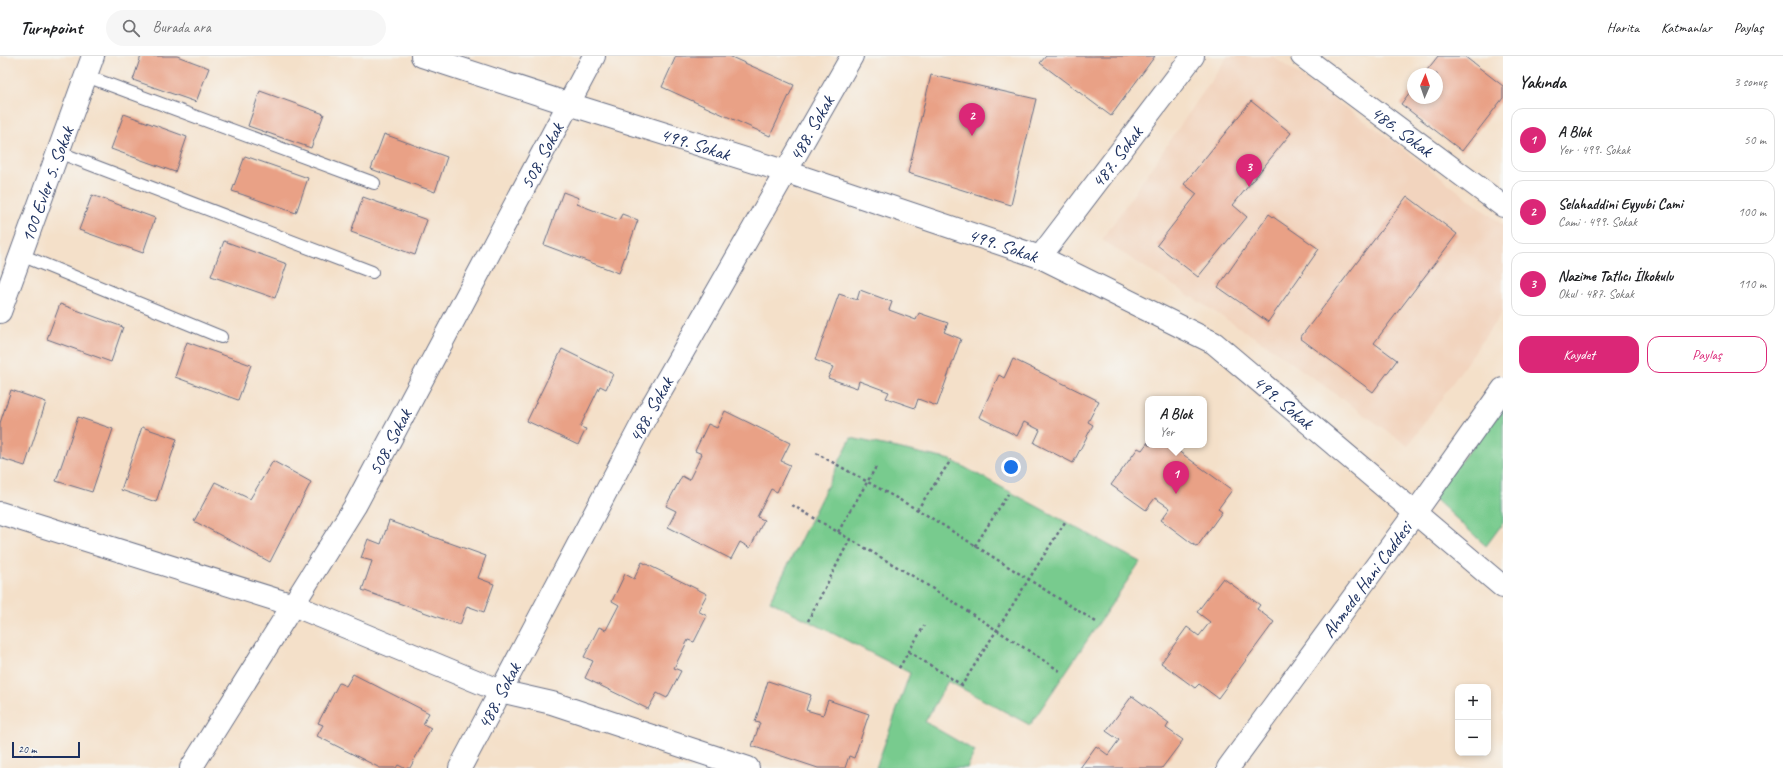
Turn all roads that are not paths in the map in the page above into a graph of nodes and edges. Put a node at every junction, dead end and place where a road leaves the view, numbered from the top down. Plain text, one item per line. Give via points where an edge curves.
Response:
1 (93, 56) edge
2 (422, 56) edge
3 (594, 56) edge
4 (852, 56) edge
5 (1193, 56) edge
6 (1302, 56) edge
7 (86, 76) junction
8 (569, 104) junction
9 (58, 152) junction
10 (787, 172) junction
11 (374, 183) dead end
12 (1503, 206) edge
13 (21, 255) junction
14 (1040, 257) junction
15 (372, 272) dead end
16 (0, 312) edge
17 (221, 337) dead end
18 (1503, 389) edge
19 (0, 513) edge
20 (1415, 513) junction
21 (1503, 587) edge
22 (293, 605) junction
23 (500, 691) junction
24 (191, 768) edge
25 (460, 768) edge
26 (748, 768) edge
27 (1228, 768) edge

1 - 7 street, 100 Evler 5. Sokak
2 - 8 street, 499. Sokak
3 - 8 street, 508. Sokak
4 - 10 street, 488. Sokak
5 - 14 street, 487. Sokak
6 - 12 street, 486. Sokak
7 - 9 street, 100 Evler 5. Sokak
7 - 11 lane
8 - 10 street, 499. Sokak
8 - 22 street, 508. Sokak via 355,506
9 - 13 street, 100 Evler 5. Sokak
9 - 15 lane
10 - 14 street, 499. Sokak
10 - 23 street, 488. Sokak via 645,418
13 - 16 street, 100 Evler 5. Sokak
13 - 17 lane
14 - 20 street, 499. Sokak via 1214,343
18 - 20 street, Ahmede Hani Caddesi
19 - 22 street
20 - 21 street, 499. Sokak
20 - 27 street, Ahmede Hani Caddesi
22 - 23 street
22 - 24 street, 508. Sokak
23 - 25 street, 488. Sokak
23 - 26 street via 552,703

